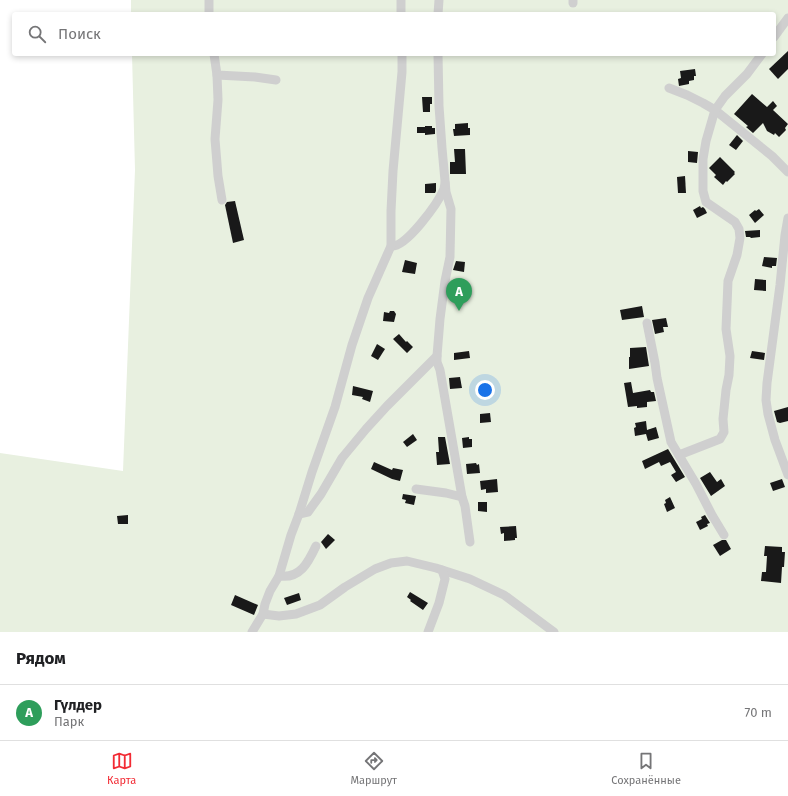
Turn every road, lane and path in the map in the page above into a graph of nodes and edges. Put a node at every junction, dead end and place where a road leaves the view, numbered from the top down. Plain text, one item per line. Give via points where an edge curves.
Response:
1 (209, 0) edge
2 (401, 0) edge
3 (439, 0) edge
4 (209, 12) edge
5 (401, 12) edge
6 (438, 12) edge
7 (788, 18) edge
8 (776, 34) edge
9 (214, 56) edge
10 (402, 56) edge
11 (438, 56) edge
12 (760, 56) edge
13 (217, 75) junction
14 (276, 80) dead end
15 (669, 88) dead end
16 (715, 110) junction
17 (788, 172) edge
18 (445, 182) junction
19 (222, 200) dead end
20 (788, 218) edge
21 (391, 246) junction
22 (647, 323) dead end
23 (437, 356) junction
24 (679, 455) junction
25 (788, 475) edge
26 (416, 488) dead end
27 (462, 497) junction
28 (299, 514) junction
29 (724, 535) dead end
30 (470, 542) dead end
31 (316, 546) dead end
32 (442, 570) junction
33 (279, 576) junction
34 (263, 614) junction
35 (252, 632) edge
36 (428, 632) edge
37 (554, 632) edge

1 - 4 street
2 - 5 street
3 - 6 street
7 - 8 street
9 - 13 street
10 - 21 street via 391,211
11 - 18 street
12 - 16 street
13 - 14 street
13 - 19 street via 215,139
15 - 16 street
16 - 17 street
16 - 24 street via 703,159 703,191 706,202 735,222 740,238 728,281 726,328 730,356 723,419 724,432 720,439
18 - 21 street via 438,199 418,227 406,239
18 - 23 street via 451,209 450,257
20 - 25 street via 766,400 775,440
21 - 28 street via 368,298
22 - 24 street via 671,442
23 - 27 street
23 - 28 street via 387,406 342,458 308,512
24 - 29 street
26 - 27 street
27 - 30 street
28 - 33 street via 290,535
31 - 33 street via 303,569 287,577
32 - 34 street via 407,561 391,563 345,587 320,605 296,614
32 - 36 street via 445,579
32 - 37 street via 470,579 504,595
33 - 34 street via 270,591
34 - 35 street

